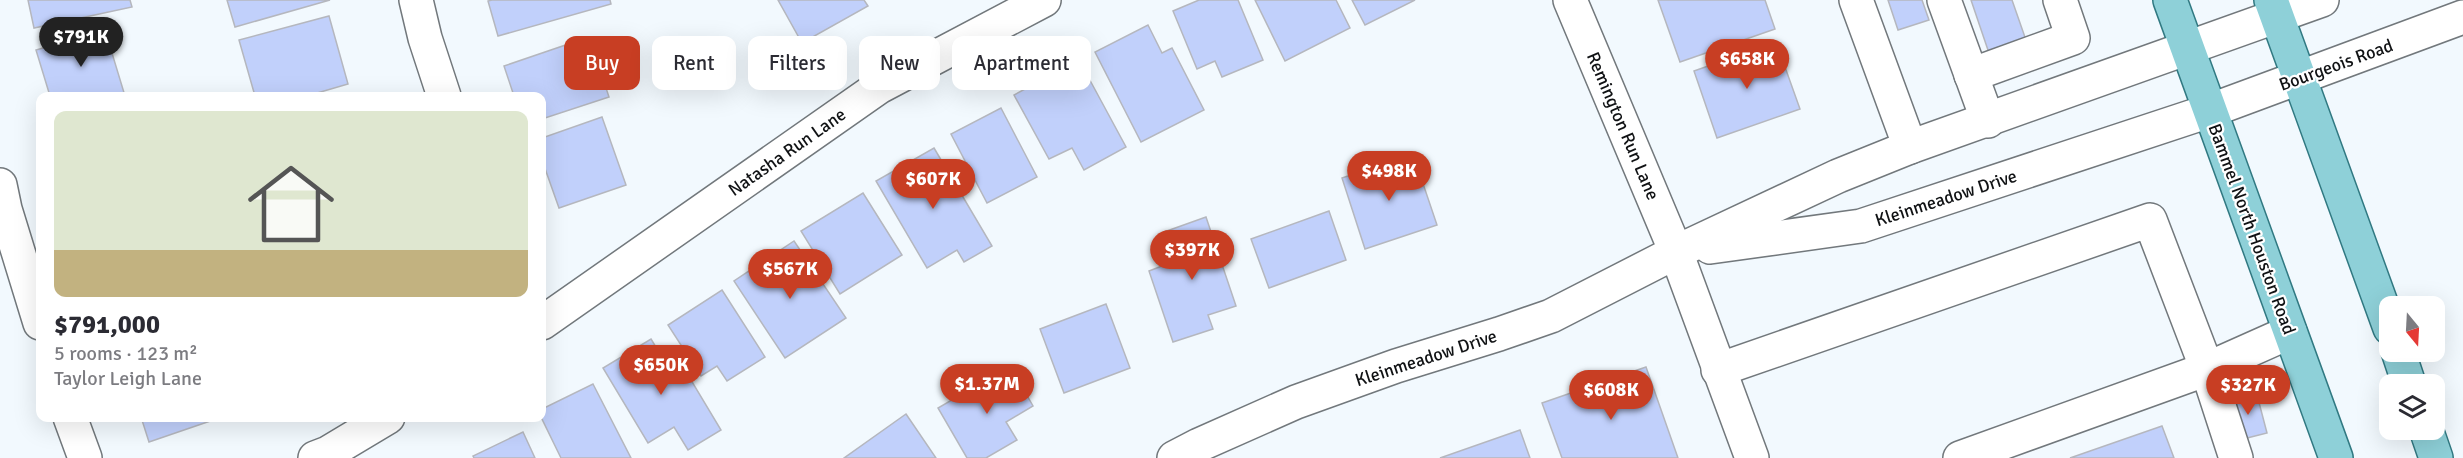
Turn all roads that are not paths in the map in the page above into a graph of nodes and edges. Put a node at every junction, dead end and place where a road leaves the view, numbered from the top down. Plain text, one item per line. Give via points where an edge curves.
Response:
1 (416, 0) edge
2 (1044, 0) edge
3 (1570, 0) edge
4 (1856, 0) edge
5 (1944, 0) edge
6 (2060, 0) edge
7 (2170, 0) edge
8 (2322, 0) edge
9 (2274, 8) edge
10 (2463, 17) edge
11 (2188, 48) junction
12 (1971, 75) junction
13 (2300, 78) junction
14 (443, 92) edge
15 (2209, 111) junction
16 (1988, 121) junction
17 (1910, 147) junction
18 (0, 185) edge
19 (1676, 252) junction
20 (2379, 297) edge
21 (36, 310) edge
22 (546, 315) edge
23 (2289, 332) junction
24 (2207, 369) junction
25 (1718, 370) junction
26 (72, 422) edge
27 (380, 422) edge
28 (2430, 440) edge
29 (85, 458) edge
30 (315, 458) edge
31 (1174, 458) edge
32 (1752, 458) edge
33 (1960, 458) edge
34 (2236, 458) edge
35 (2336, 458) edge
36 (2436, 458) edge

1 - 14 street
2 - 22 street, Natasha Run Lane via 879,87
3 - 19 street, Remington Run Lane
4 - 17 street
5 - 12 street
6 - 12 street via 2073,38
7 - 11 main road, Bammel North Houston Road
8 - 9 street
9 - 11 street
9 - 13 main road
10 - 13 street, Bourgeois Road
11 - 15 main road, Bammel North Houston Road
11 - 16 street, Kleinmeadow Drive
12 - 16 street
13 - 15 street, Bourgeois Road
13 - 20 main road
15 - 19 street, Kleinmeadow Drive via 1861,226
15 - 23 main road, Bammel North Houston Road
16 - 17 street, Kleinmeadow Drive
17 - 19 street, Kleinmeadow Drive via 1838,176
18 - 21 street
19 - 25 street, Remington Run Lane
19 - 31 street, Kleinmeadow Drive via 1551,316 1296,402
23 - 24 street
23 - 35 main road, Bammel North Houston Road
24 - 25 street via 2150,220
24 - 33 street
24 - 34 street
25 - 32 street, Remington Run Lane
26 - 29 street
27 - 30 street
28 - 36 main road

